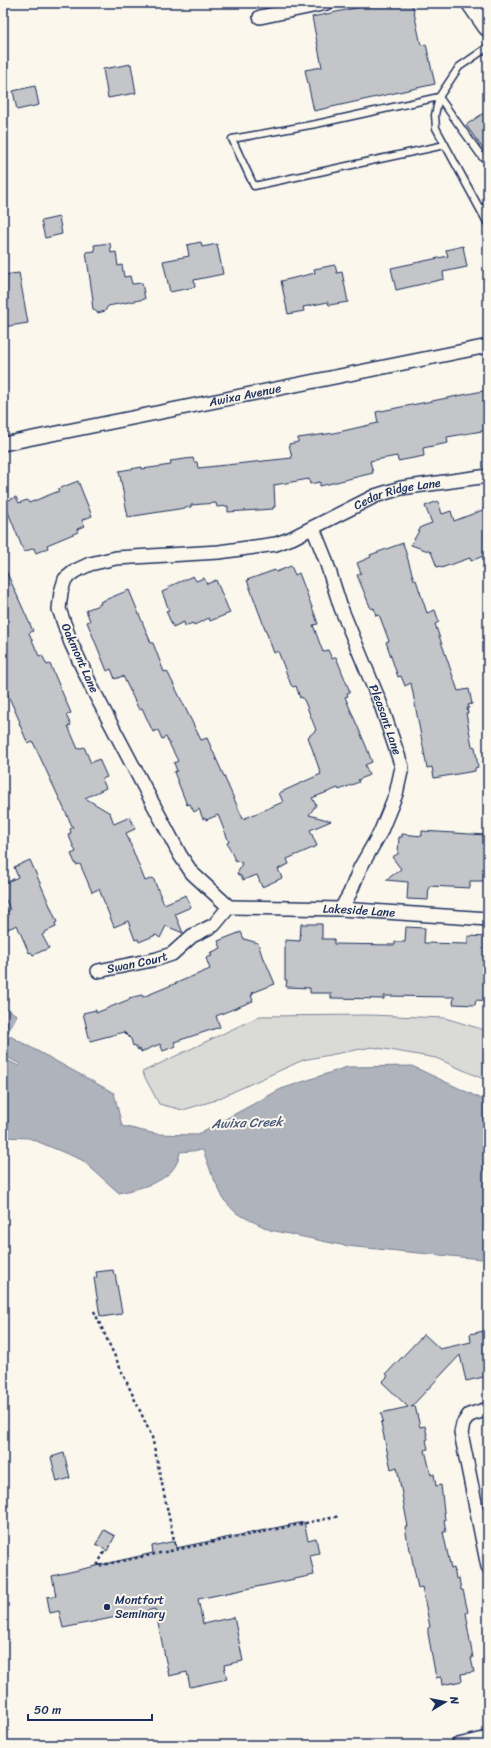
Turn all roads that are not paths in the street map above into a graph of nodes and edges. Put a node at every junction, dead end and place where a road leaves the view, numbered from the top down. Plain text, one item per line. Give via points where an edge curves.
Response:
1 (327, 3) edge
2 (472, 3) edge
3 (260, 17) dead end
4 (488, 26) edge
5 (488, 48) edge
6 (439, 97) junction
7 (445, 145) junction
8 (482, 157) dead end
9 (488, 205) edge
10 (481, 209) junction
11 (488, 224) edge
12 (488, 346) edge
13 (3, 444) edge
14 (488, 476) edge
15 (313, 528) junction
16 (229, 907) junction
17 (341, 909) junction
18 (488, 918) edge
19 (98, 971) dead end
20 (488, 1409) edge
21 (488, 1567) edge
22 (488, 1738) edge
23 (458, 1745) edge

1 - 3 street
2 - 4 main road
5 - 6 lane via 459,67
6 - 7 lane via 435,114 436,128
6 - 7 lane via 316,124 232,139 254,186
6 - 8 lane
7 - 10 lane
9 - 10 lane
10 - 11 lane
12 - 13 street, Awixa Avenue
14 - 15 street, Cedar Ridge Lane via 401,488 375,496
15 - 16 street, Oakmont Lane via 276,544 158,557 116,558 90,564 65,579 61,592 59,609 71,643 180,855 192,873
15 - 17 street, Pleasant Lane via 402,767 396,794 380,833
16 - 17 street, Lakeside Lane
16 - 19 street, Swan Court via 214,925 192,936 172,954
17 - 18 street, Lakeside Lane
20 - 21 street via 469,1415 461,1433
22 - 23 street

